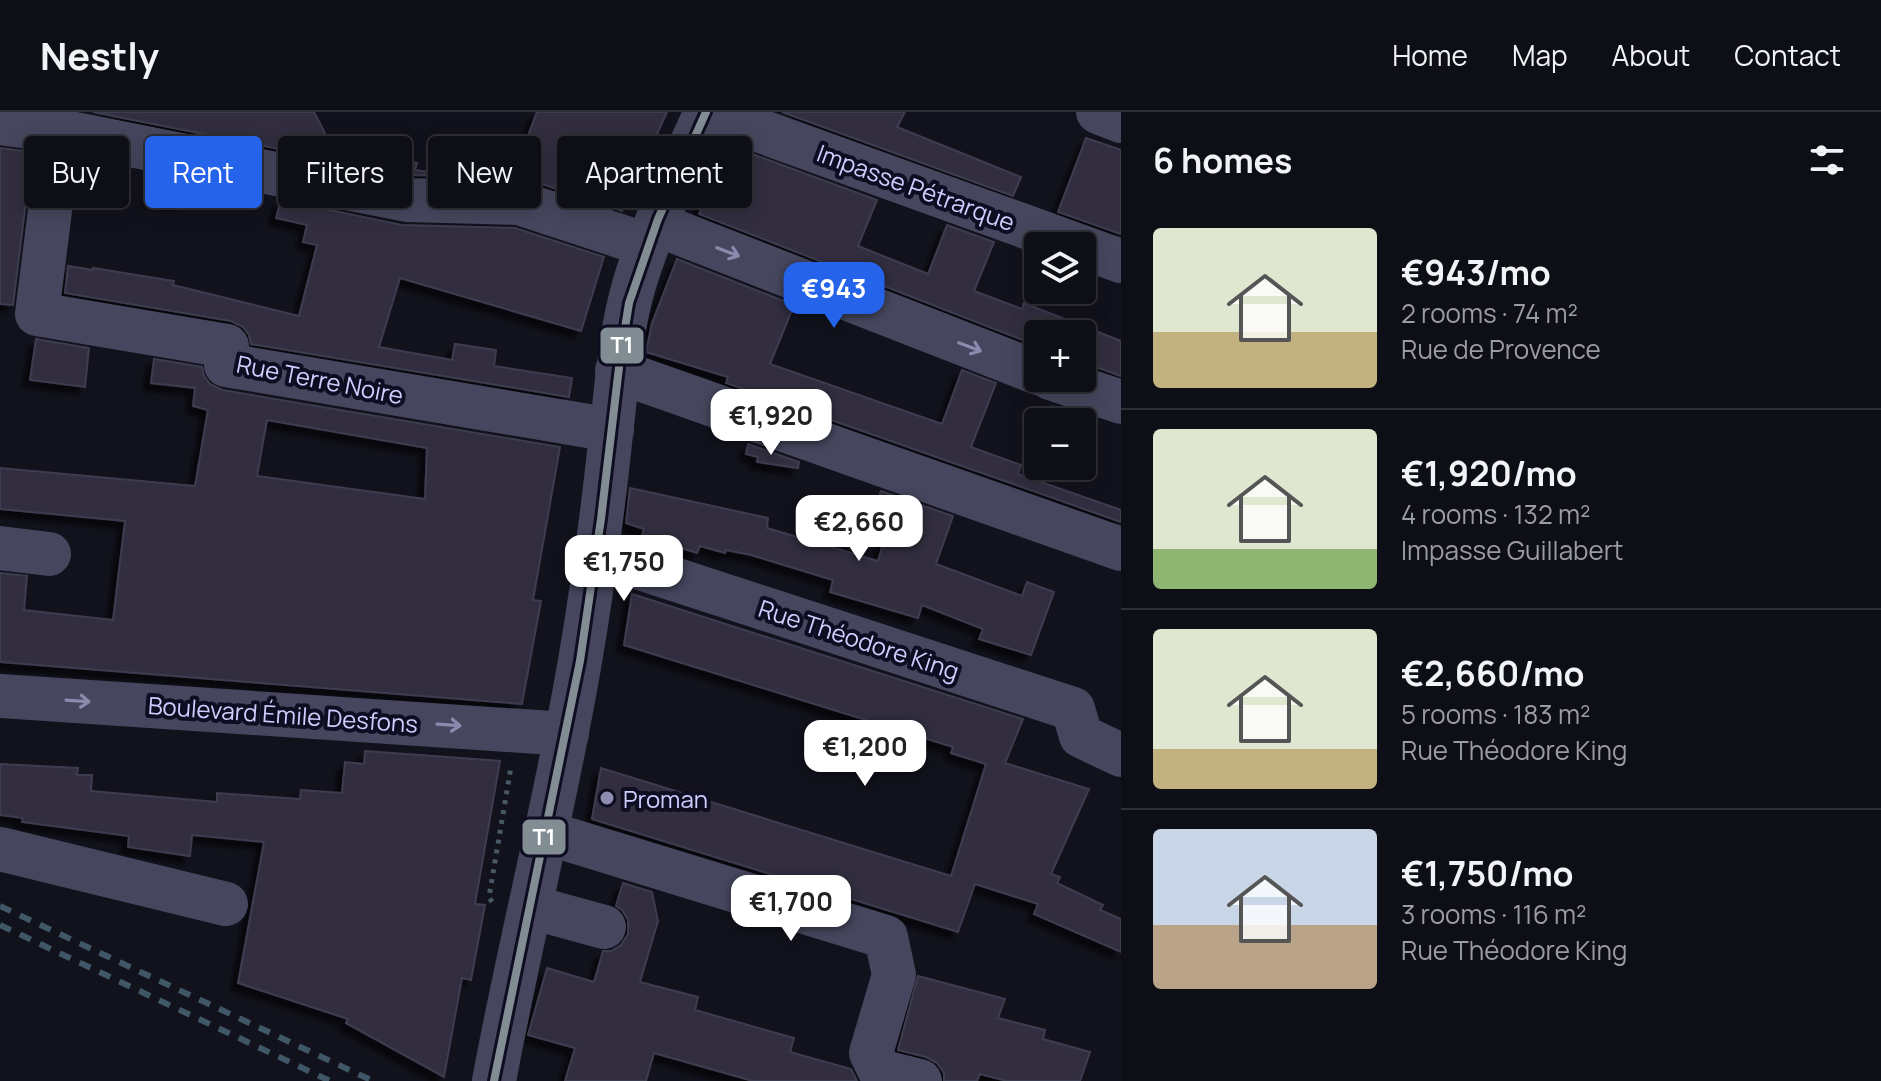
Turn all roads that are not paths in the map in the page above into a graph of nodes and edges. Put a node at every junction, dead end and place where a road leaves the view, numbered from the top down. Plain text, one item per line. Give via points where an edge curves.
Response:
1 (707, 112) edge
2 (1098, 112) edge
3 (1121, 121) edge
4 (0, 123) edge
5 (60, 131) junction
6 (1039, 232) edge
7 (652, 234) junction
8 (1096, 252) edge
9 (1121, 261) edge
10 (1024, 368) edge
11 (617, 371) junction
12 (1091, 392) edge
13 (1121, 402) edge
14 (612, 430) junction
15 (0, 548) edge
16 (1121, 549) edge
17 (49, 554) dead end
18 (597, 554) junction
19 (0, 696) edge
20 (567, 734) junction
21 (1111, 750) edge
22 (547, 833) junction
23 (0, 849) edge
24 (226, 904) dead end
25 (531, 907) junction
26 (604, 927) dead end
27 (494, 1081) edge
28 (920, 1081) edge

1 - 6 street, Impasse Pétrarque
1 - 7 street
2 - 3 street
4 - 5 street
5 - 7 street via 407,200 519,203
5 - 14 street, Rue Terre Noire via 37,314 227,346 226,365
7 -> 10 street
7 - 11 street via 634,286
8 - 9 street, Impasse Pétrarque
11 - 14 street
11 - 16 street
12 - 13 street
14 - 18 street
15 - 17 street
18 - 20 street
18 - 21 street, Rue Théodore King via 1073,709 1081,736
19 -> 20 street, Boulevard Émile Desfons
20 - 22 street
22 - 25 street
22 - 28 street via 886,937 894,975 871,1053 880,1071
23 - 24 street
25 - 26 street
25 - 27 street

